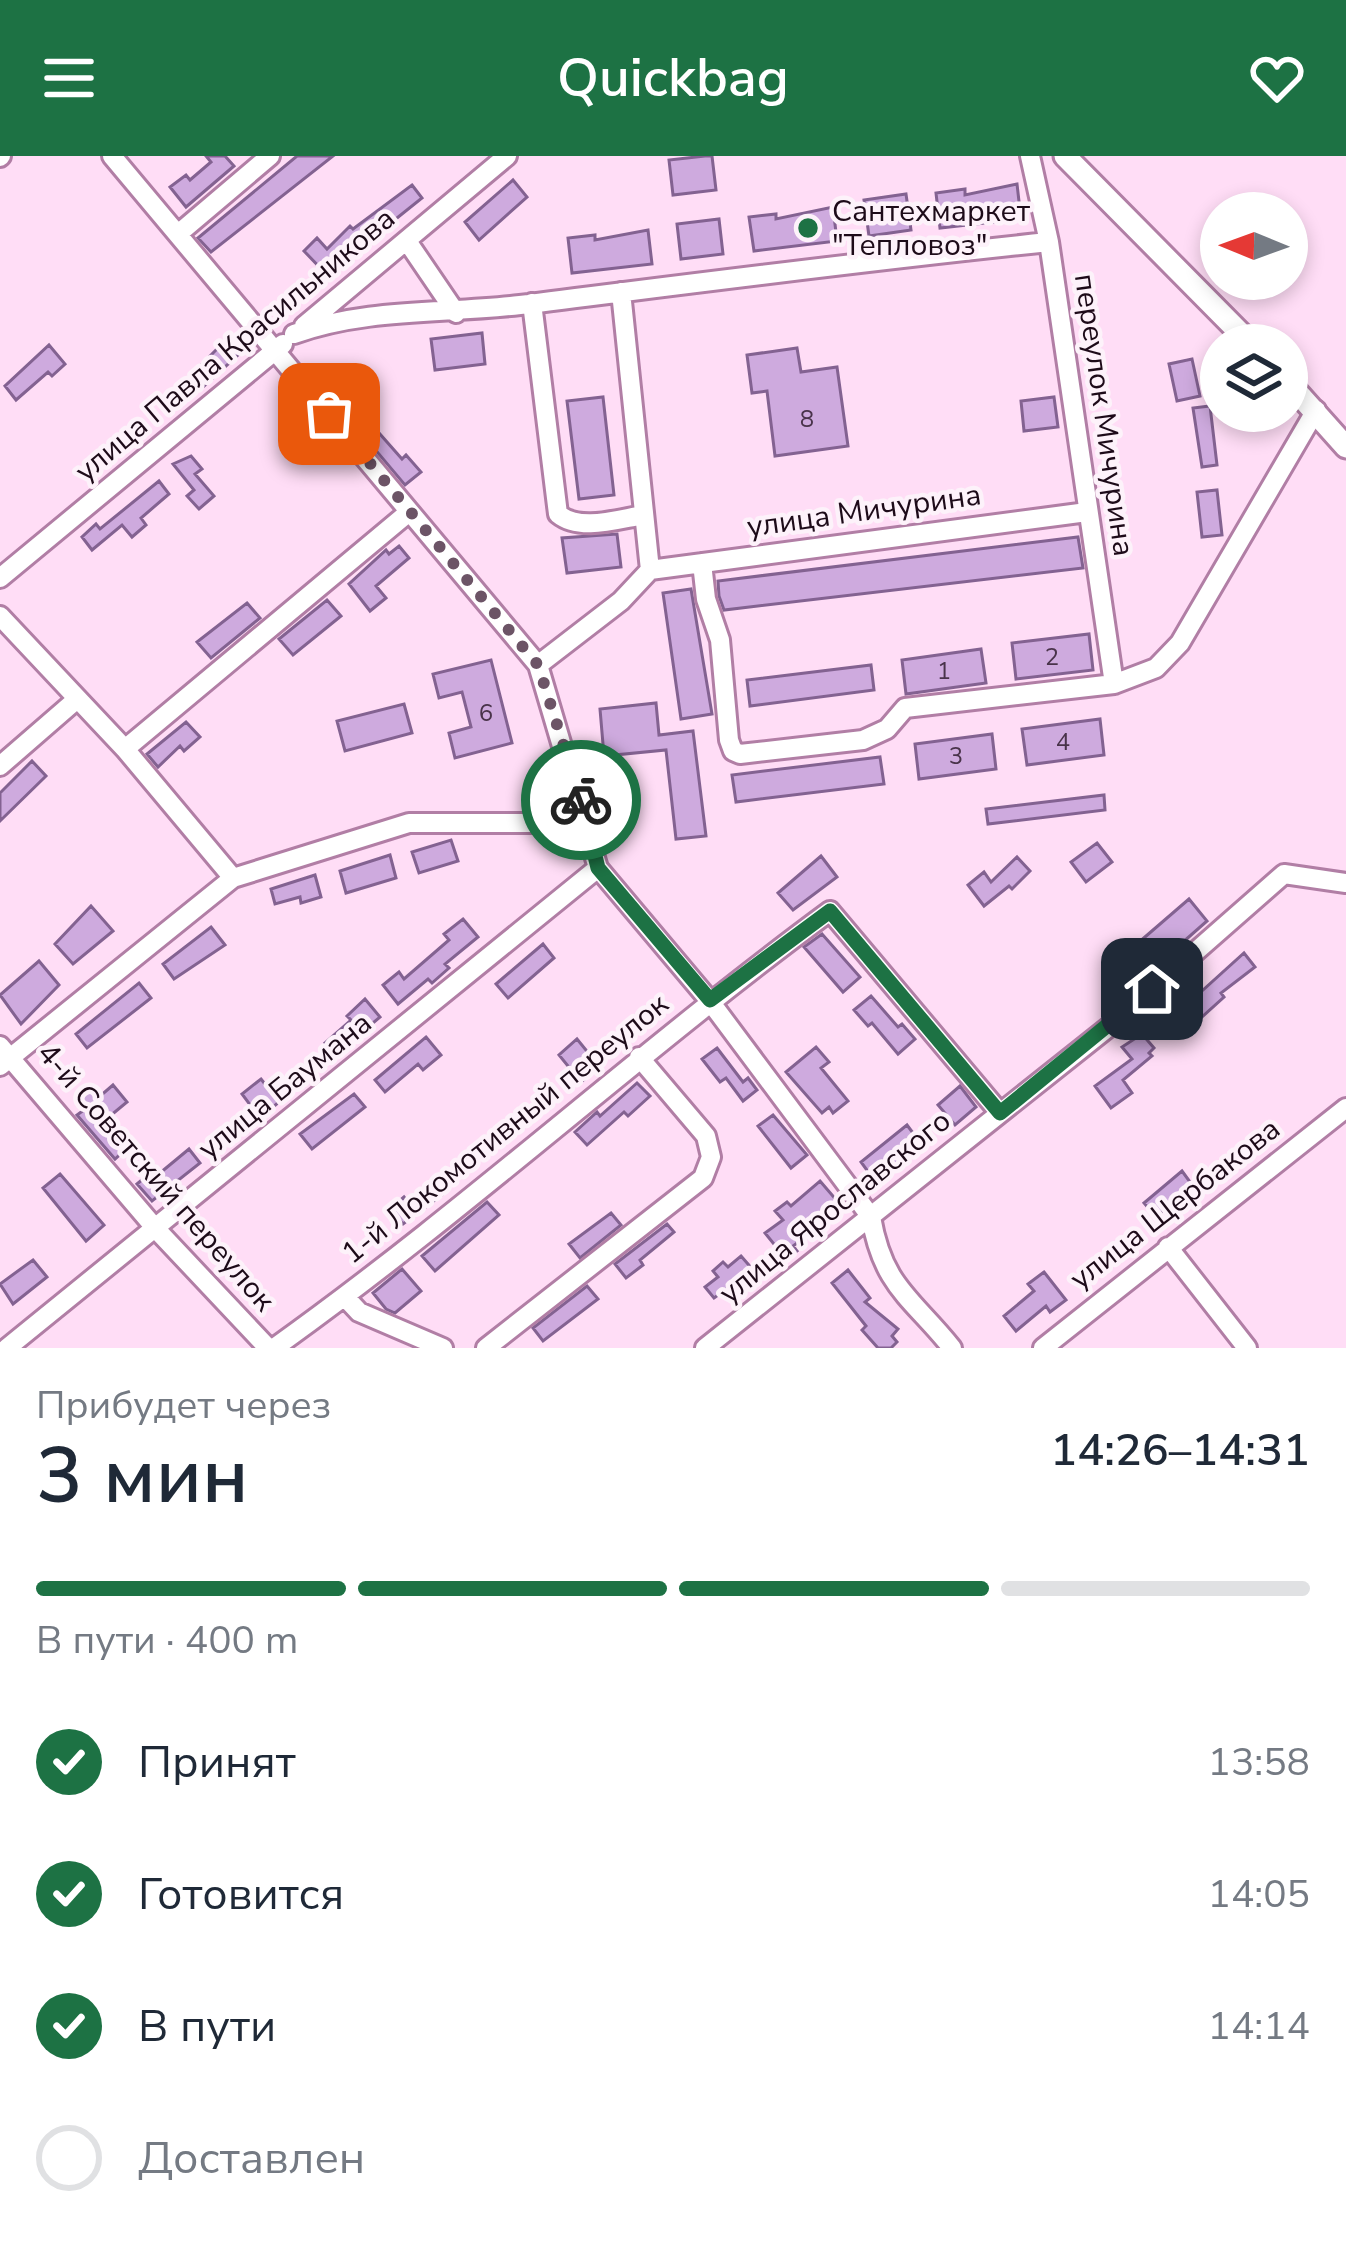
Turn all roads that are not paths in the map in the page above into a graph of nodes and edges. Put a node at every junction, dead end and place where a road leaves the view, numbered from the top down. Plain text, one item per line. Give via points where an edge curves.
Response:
1 (112, 156) edge
2 (270, 156) edge
3 (1030, 156) edge
4 (1065, 156) edge
5 (501, 158) edge
6 (178, 234) junction
7 (407, 241) junction
8 (1049, 242) junction
9 (621, 292) junction
10 (532, 303) junction
11 (456, 313) junction
12 (1231, 324) edge
13 (294, 334) junction
14 (276, 350) junction
15 (1308, 402) edge
16 (1316, 410) junction
17 (1346, 448) edge
18 (409, 512) junction
19 (1087, 512) junction
20 (644, 515) junction
21 (702, 563) junction
22 (650, 570) junction
23 (0, 578) edge
24 (0, 616) edge
25 (538, 665) junction
26 (1114, 684) junction
27 (76, 700) junction
28 (124, 749) junction
29 (0, 766) edge
30 (584, 810) junction
31 (598, 868) junction
32 (232, 878) junction
33 (1346, 883) edge
34 (710, 1000) junction
35 (4, 1056) edge
36 (639, 1057) junction
37 (1346, 1108) edge
38 (1000, 1113) junction
39 (871, 1217) junction
40 (156, 1229) junction
41 (1168, 1247) junction
42 (345, 1298) junction
43 (7, 1348) edge
44 (271, 1348) edge
45 (443, 1348) edge
46 (486, 1348) edge
47 (705, 1348) edge
48 (952, 1348) edge
49 (1043, 1348) edge
50 (1247, 1348) edge

1 - 6 street
2 - 6 street
3 - 8 street, переулок Мичурина
4 - 12 street
5 - 7 street, улица Павла Красильникова
6 - 14 street
7 - 11 street
7 - 13 street, улица Павла Красильникова
8 - 9 street
8 - 19 street, переулок Мичурина
9 - 10 street
9 - 20 street
10 - 11 street
10 - 20 street via 559,514 579,524
11 - 13 street via 333,320
13 - 14 street, улица Павла Красильникова
14 - 18 street
14 - 23 street, улица Павла Красильникова
15 - 16 street
16 - 17 street
16 - 26 street via 1180,643 1156,668
18 - 25 street
18 - 28 street
19 - 21 street, улица Мичурина
19 - 26 street, переулок Мичурина
20 - 22 street
21 - 22 street, улица Мичурина
21 - 26 street via 721,640 729,740 740,754 862,740 887,729 905,708
22 - 25 street
24 - 27 street
25 - 30 street
27 - 28 street
27 - 29 street
28 - 32 street
30 - 31 street
30 - 32 street via 542,823 410,823
31 - 34 street
31 - 40 street, улица Баумана
32 - 35 street
33 - 38 street, улица Ярославского via 1284,874
34 - 36 street, 1-й Локомотивный переулок
34 - 38 street, 1-й Локомотивный переулок via 830,911
34 - 39 street
35 - 40 street, 4-й Советский переулок
36 - 42 street, 1-й Локомотивный переулок
36 - 46 street via 706,1136 711,1157 703,1178
37 - 41 street, улица Щербакова
38 - 39 street, улица Ярославского
39 - 47 street, улица Ярославского
39 - 48 street via 898,1291
40 - 43 street, улица Баумана
40 - 44 street, 4-й Советский переулок
41 - 49 street, улица Щербакова
41 - 50 street
42 - 44 street, 1-й Локомотивный переулок
42 - 45 street via 359,1312

